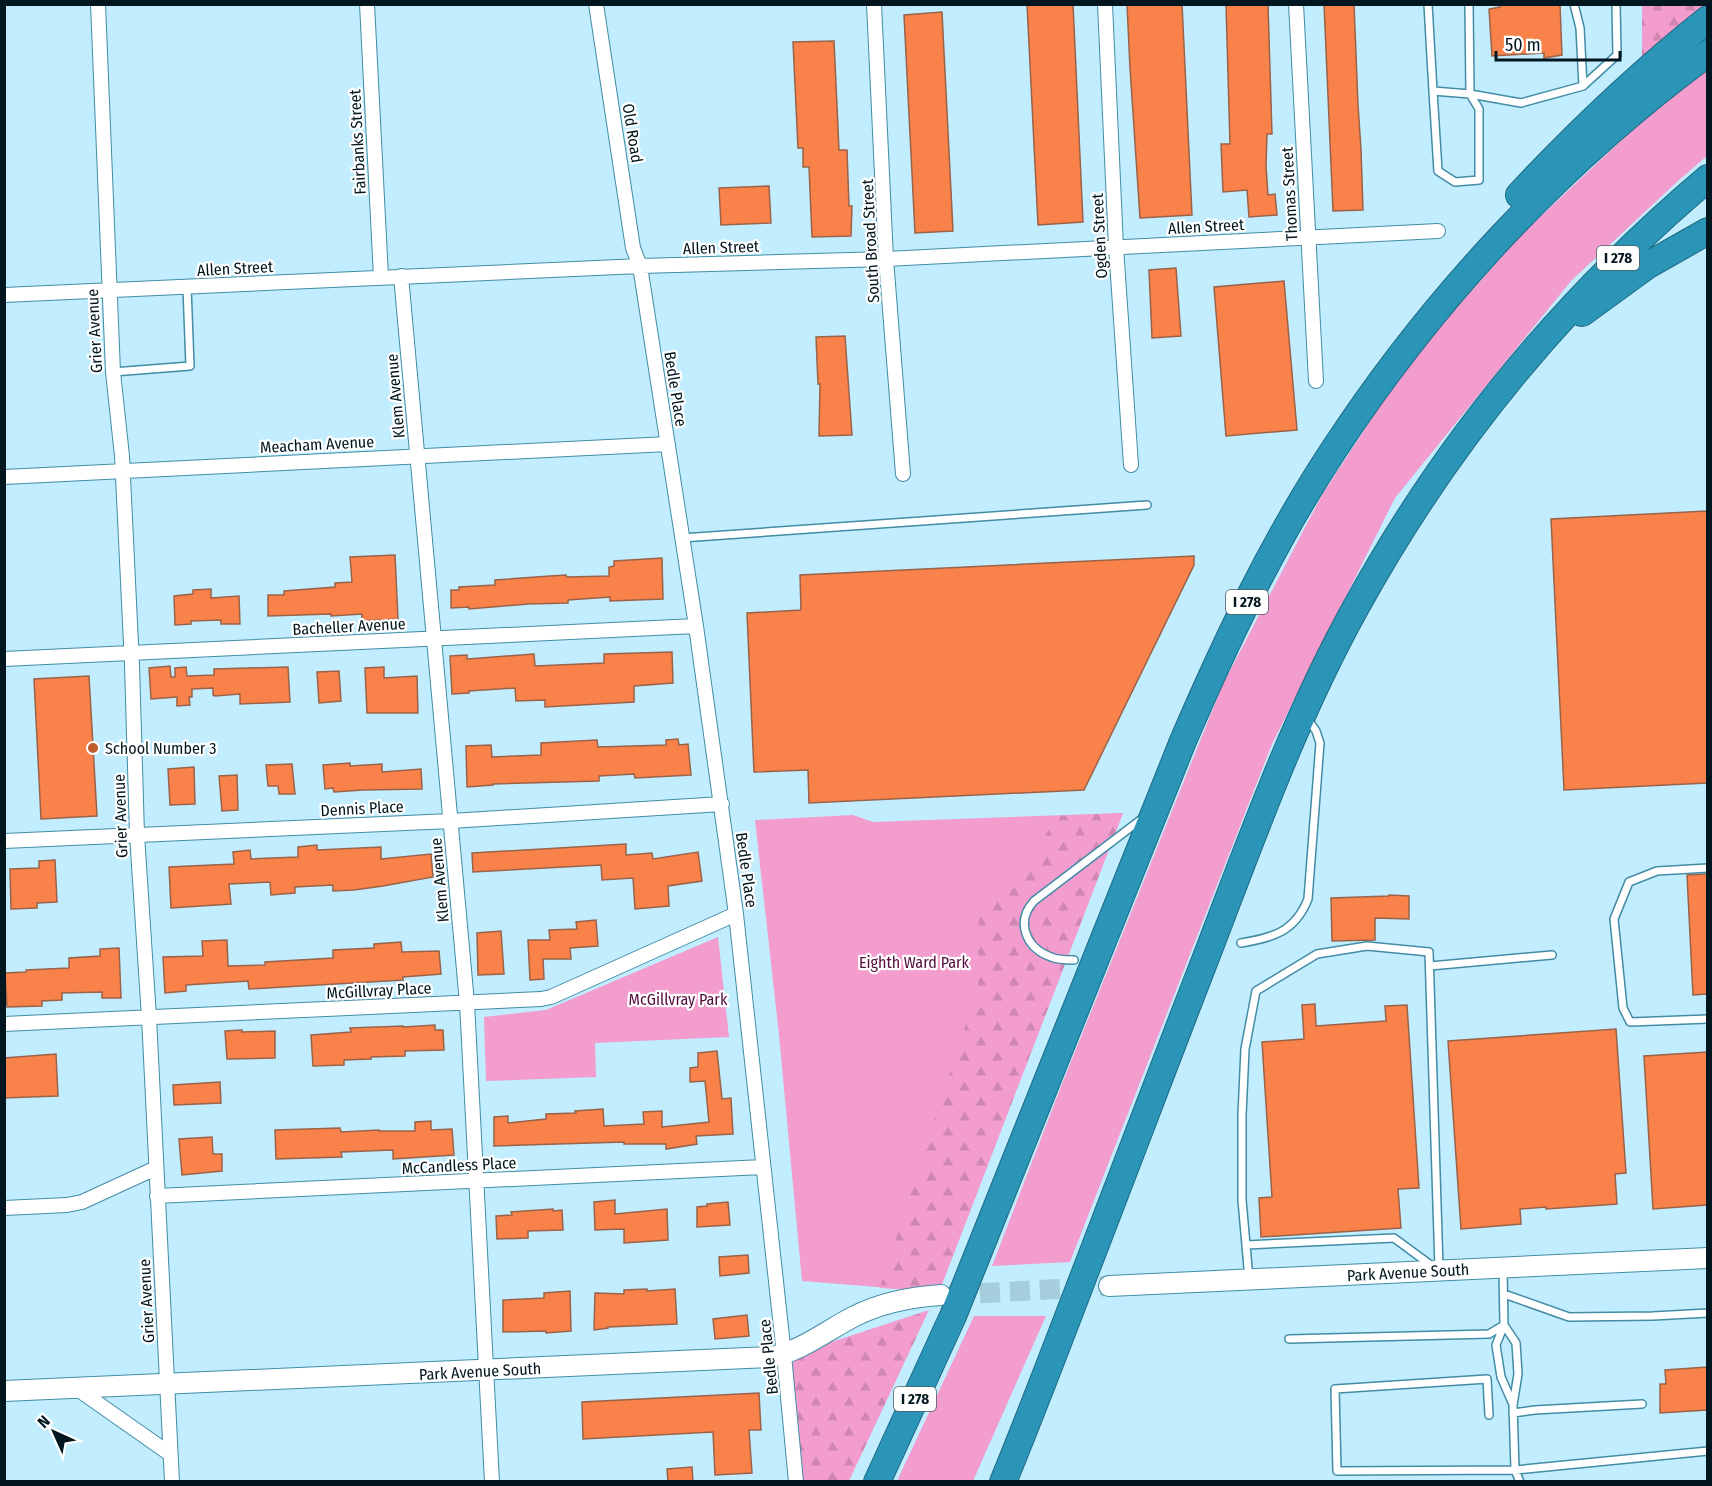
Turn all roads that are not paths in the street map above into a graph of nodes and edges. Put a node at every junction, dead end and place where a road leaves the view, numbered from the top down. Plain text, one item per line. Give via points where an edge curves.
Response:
1 (98, 4) edge
2 (367, 4) edge
3 (596, 4) edge
4 (874, 4) edge
5 (1105, 4) edge
6 (1296, 4) edge
7 (1428, 4) edge
8 (1469, 4) edge
9 (1574, 4) edge
10 (1616, 4) edge
11 (1707, 19) edge
12 (1707, 53) edge
13 (1583, 86) junction
14 (1433, 91) junction
15 (1470, 94) junction
16 (1707, 178) edge
17 (1438, 231) dead end
18 (1707, 231) edge
19 (1308, 238) junction
20 (1116, 247) junction
21 (886, 258) junction
22 (639, 266) junction
23 (401, 276) junction
24 (381, 277) junction
25 (187, 287) junction
26 (109, 290) junction
27 (4, 295) edge
28 (1418, 332) junction
29 (1536, 347) junction
30 (113, 372) junction
31 (1316, 381) dead end
32 (668, 444) junction
33 (417, 455) junction
34 (1131, 465) dead end
35 (122, 471) junction
36 (903, 474) dead end
37 (4, 477) edge
38 (1147, 505) dead end
39 (682, 538) junction
40 (696, 626) junction
41 (434, 638) junction
42 (131, 652) junction
43 (4, 659) edge
44 (1304, 713) junction
45 (722, 804) junction
46 (1157, 807) junction
47 (450, 821) junction
48 (137, 835) junction
49 (4, 841) edge
50 (1707, 868) edge
51 (736, 914) junction
52 (1241, 943) dead end
53 (1552, 955) dead end
54 (1074, 960) dead end
55 (1430, 966) junction
56 (467, 1003) junction
57 (149, 1017) junction
58 (1707, 1019) edge
59 (4, 1024) edge
60 (156, 1167) junction
61 (763, 1167) junction
62 (477, 1180) junction
63 (157, 1197) junction
64 (4, 1208) edge
65 (1245, 1245) junction
66 (1707, 1258) edge
67 (1503, 1268) junction
68 (1439, 1271) junction
69 (1249, 1280) junction
70 (1109, 1286) tunnel mouth
71 (1504, 1294) junction
72 (942, 1295) tunnel mouth
73 (1707, 1313) edge
74 (1504, 1325) junction
75 (1288, 1339) dead end
76 (784, 1355) junction
77 (486, 1370) junction
78 (167, 1385) junction
79 (76, 1388) junction
80 (4, 1391) edge
81 (1642, 1404) dead end
82 (1513, 1405) junction
83 (1513, 1413) junction
84 (1489, 1415) dead end
85 (1707, 1451) edge
86 (170, 1454) junction
87 (1515, 1470) junction
88 (172, 1482) edge
89 (492, 1482) edge
90 (796, 1482) edge
91 (877, 1482) edge
92 (1002, 1482) edge
93 (1520, 1482) edge

1 - 26 street, Grier Avenue
2 - 24 street, Fairbanks Street
3 - 22 street, Old Road via 633,248
4 - 21 street, South Broad Street
5 - 20 street, Ogden Street
6 - 19 street, Thomas Street
7 - 14 lane
8 - 15 lane
9 - 13 lane via 1580,28
10 - 13 lane via 1617,54
11 - 28 highway via 1617,96 1525,189 1492,226
12 - 28 highway, I 278 via 1565,173 1487,252
13 - 15 lane via 1521,103
14 - 15 lane
14 - 15 lane via 1438,171 1455,182 1479,180 1479,109
16 - 29 highway, I 278 via 1616,260
17 - 19 street, Allen Street
18 - 29 highway via 1629,278
19 - 20 street, Allen Street
19 - 31 street, Thomas Street
20 - 21 street, Allen Street
20 - 34 street, Ogden Street
21 - 22 street, Allen Street
21 - 36 street, South Broad Street
22 - 23 street, Allen Street
22 - 32 street, Bedle Place
23 - 24 street, Allen Street
23 - 33 street, Klem Avenue
24 - 25 street, Allen Street
25 - 26 street, Allen Street
25 - 30 lane via 190,366
26 - 27 street, Allen Street
26 - 30 street, Grier Avenue
28 - 46 highway, I 278 via 1333,451 1268,562 1206,687
29 - 44 highway, I 278 via 1481,414 1413,510 1353,611
30 - 35 street, Grier Avenue
32 - 33 street, Meacham Avenue
32 - 39 street, Bedle Place
33 - 35 street, Meacham Avenue
33 - 41 street, Klem Avenue
35 - 37 street, Meacham Avenue
35 - 42 street, Grier Avenue
38 - 39 lane
39 - 40 street, Bedle Place
40 - 41 street, Bacheller Avenue
40 - 45 street, Bedle Place
41 - 42 street, Bacheller Avenue
41 - 47 street, Klem Avenue
42 - 43 street, Bacheller Avenue
42 - 48 street, Grier Avenue
44 - 52 lane via 1320,743 1308,899 1300,915 1281,932
44 - 92 highway, I 278 via 1256,827
45 - 47 street, Dennis Place
45 - 51 street, Bedle Place
46 - 54 lane via 1029,906 1023,926 1034,946 1053,959
46 - 91 highway, I 278 via 953,1316
47 - 48 street, Dennis Place
47 - 56 street, Klem Avenue
48 - 49 street, Dennis Place
48 - 57 street, Grier Avenue
50 - 58 lane via 1657,870 1629,882 1614,919 1623,1008 1630,1022
51 - 56 street, McGillvray Place via 551,997
51 - 61 street, Bedle Place
53 - 55 lane
55 - 65 lane via 1429,952 1367,946 1317,954 1256,991 1245,1049
55 - 68 lane
56 - 57 street, McGillvray Place
56 - 62 street, Klem Avenue
57 - 59 street, McGillvray Place
57 - 60 street, Grier Avenue
60 - 63 street, Grier Avenue
60 - 64 street via 82,1202
61 - 62 street, McCandless Place
61 - 76 street, Bedle Place
62 - 63 street, McCandless Place
62 - 77 street, Klem Avenue
63 - 78 street, Grier Avenue
65 - 68 lane via 1394,1238
65 - 69 lane
66 - 67 street, Park Avenue South
67 - 68 street, Park Avenue South
67 - 71 lane
68 - 69 street, Park Avenue South
69 - 70 street, Park Avenue South
71 - 73 lane via 1569,1317
71 - 74 lane
72 - 76 street, Park Avenue South via 889,1303 855,1316
74 - 75 lane via 1489,1334
74 - 82 lane via 1516,1343 1518,1374
74 - 82 lane via 1496,1345 1501,1377
76 - 77 street, Park Avenue South
76 - 90 street, Bedle Place
77 - 78 street, Park Avenue South
77 - 89 street, Klem Avenue
78 - 79 street, Park Avenue South
78 - 86 street, Grier Avenue
79 - 80 street, Park Avenue South
79 - 86 street
81 - 83 lane
82 - 83 lane
83 - 87 lane
84 - 87 lane via 1487,1379 1335,1389 1337,1471
85 - 87 lane
86 - 88 street, Grier Avenue
87 - 93 lane

